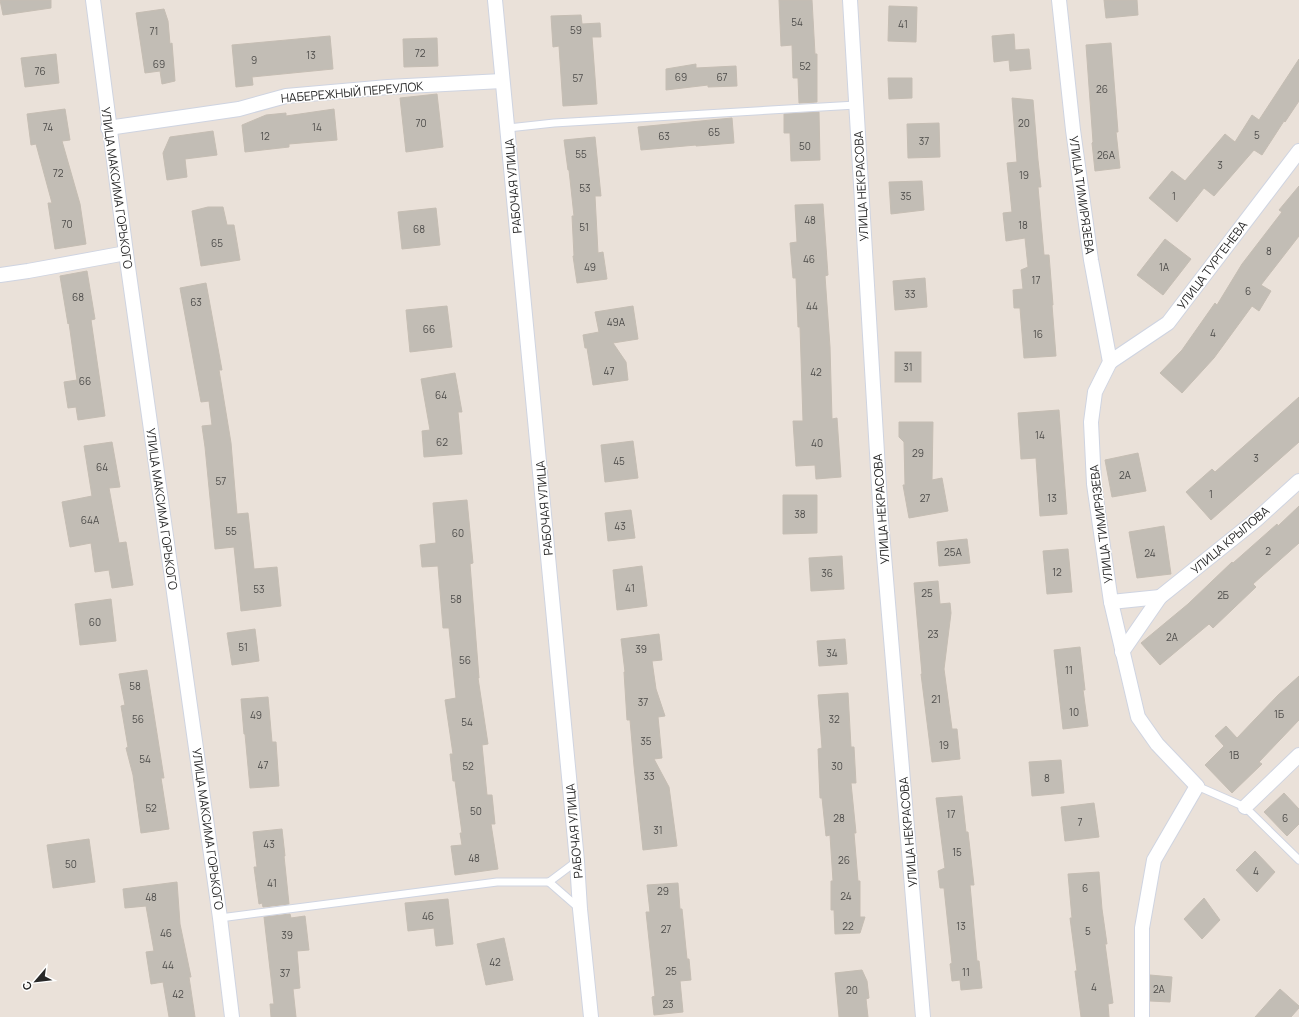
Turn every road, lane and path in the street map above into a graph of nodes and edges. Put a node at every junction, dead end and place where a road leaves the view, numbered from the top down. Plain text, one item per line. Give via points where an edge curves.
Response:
1 (93, 0) edge
2 (495, 0) edge
3 (850, 0) edge
4 (1059, 0) edge
5 (502, 82) junction
6 (856, 104) junction
7 (108, 128) junction
8 (508, 128) junction
9 (1299, 151) edge
10 (126, 253) junction
11 (0, 275) edge
12 (1110, 362) junction
13 (1299, 481) edge
14 (1160, 598) junction
15 (1111, 602) junction
16 (1122, 652) junction
17 (1299, 755) edge
18 (1197, 786) junction
19 (1245, 806) junction
20 (1299, 860) edge
21 (577, 861) junction
22 (548, 882) junction
23 (580, 909) junction
24 (220, 918) junction
25 (232, 1017) edge
26 (591, 1017) edge
27 (924, 1017) edge
28 (1142, 1017) edge

1 - 7 street, УЛИЦА МАКСИМА ГОРЬКОГО
2 - 5 street, РАБОЧАЯ УЛИЦА
3 - 6 street, УЛИЦА НЕКРАСОВА
4 - 12 street, УЛИЦА ТИМИРЯЗЕВА via 1090,252
5 - 7 street, НАБЕРЕЖНЫЙ ПЕРЕУЛОК via 388,87 286,96 240,109
5 - 8 street, РАБОЧАЯ УЛИЦА
6 - 8 lane
6 - 27 street, УЛИЦА НЕКРАСОВА via 881,520
7 - 10 street, УЛИЦА МАКСИМА ГОРЬКОГО
8 - 21 street, РАБОЧАЯ УЛИЦА
9 - 12 street, УЛИЦА ТУРГЕНЕВА via 1168,323
10 - 11 street
10 - 24 street, УЛИЦА МАКСИМА ГОРЬКОГО
12 - 15 street, УЛИЦА ТИМИРЯЗЕВА via 1095,392 1091,422 1094,484
13 - 14 street, УЛИЦА КРЫЛОВА via 1256,520
14 - 15 street
14 - 16 street, УЛИЦА КРЫЛОВА
15 - 16 street, УЛИЦА ТИМИРЯЗЕВА
16 - 18 street, УЛИЦА ТИМИРЯЗЕВА via 1138,717 1157,744
17 - 19 street
18 - 19 lane
18 - 28 street via 1154,860 1142,928
19 - 20 lane
21 - 22 lane
21 - 23 street, РАБОЧАЯ УЛИЦА
22 - 23 lane
22 - 24 lane via 497,882
23 - 26 street, РАБОЧАЯ УЛИЦА
24 - 25 street, УЛИЦА МАКСИМА ГОРЬКОГО

